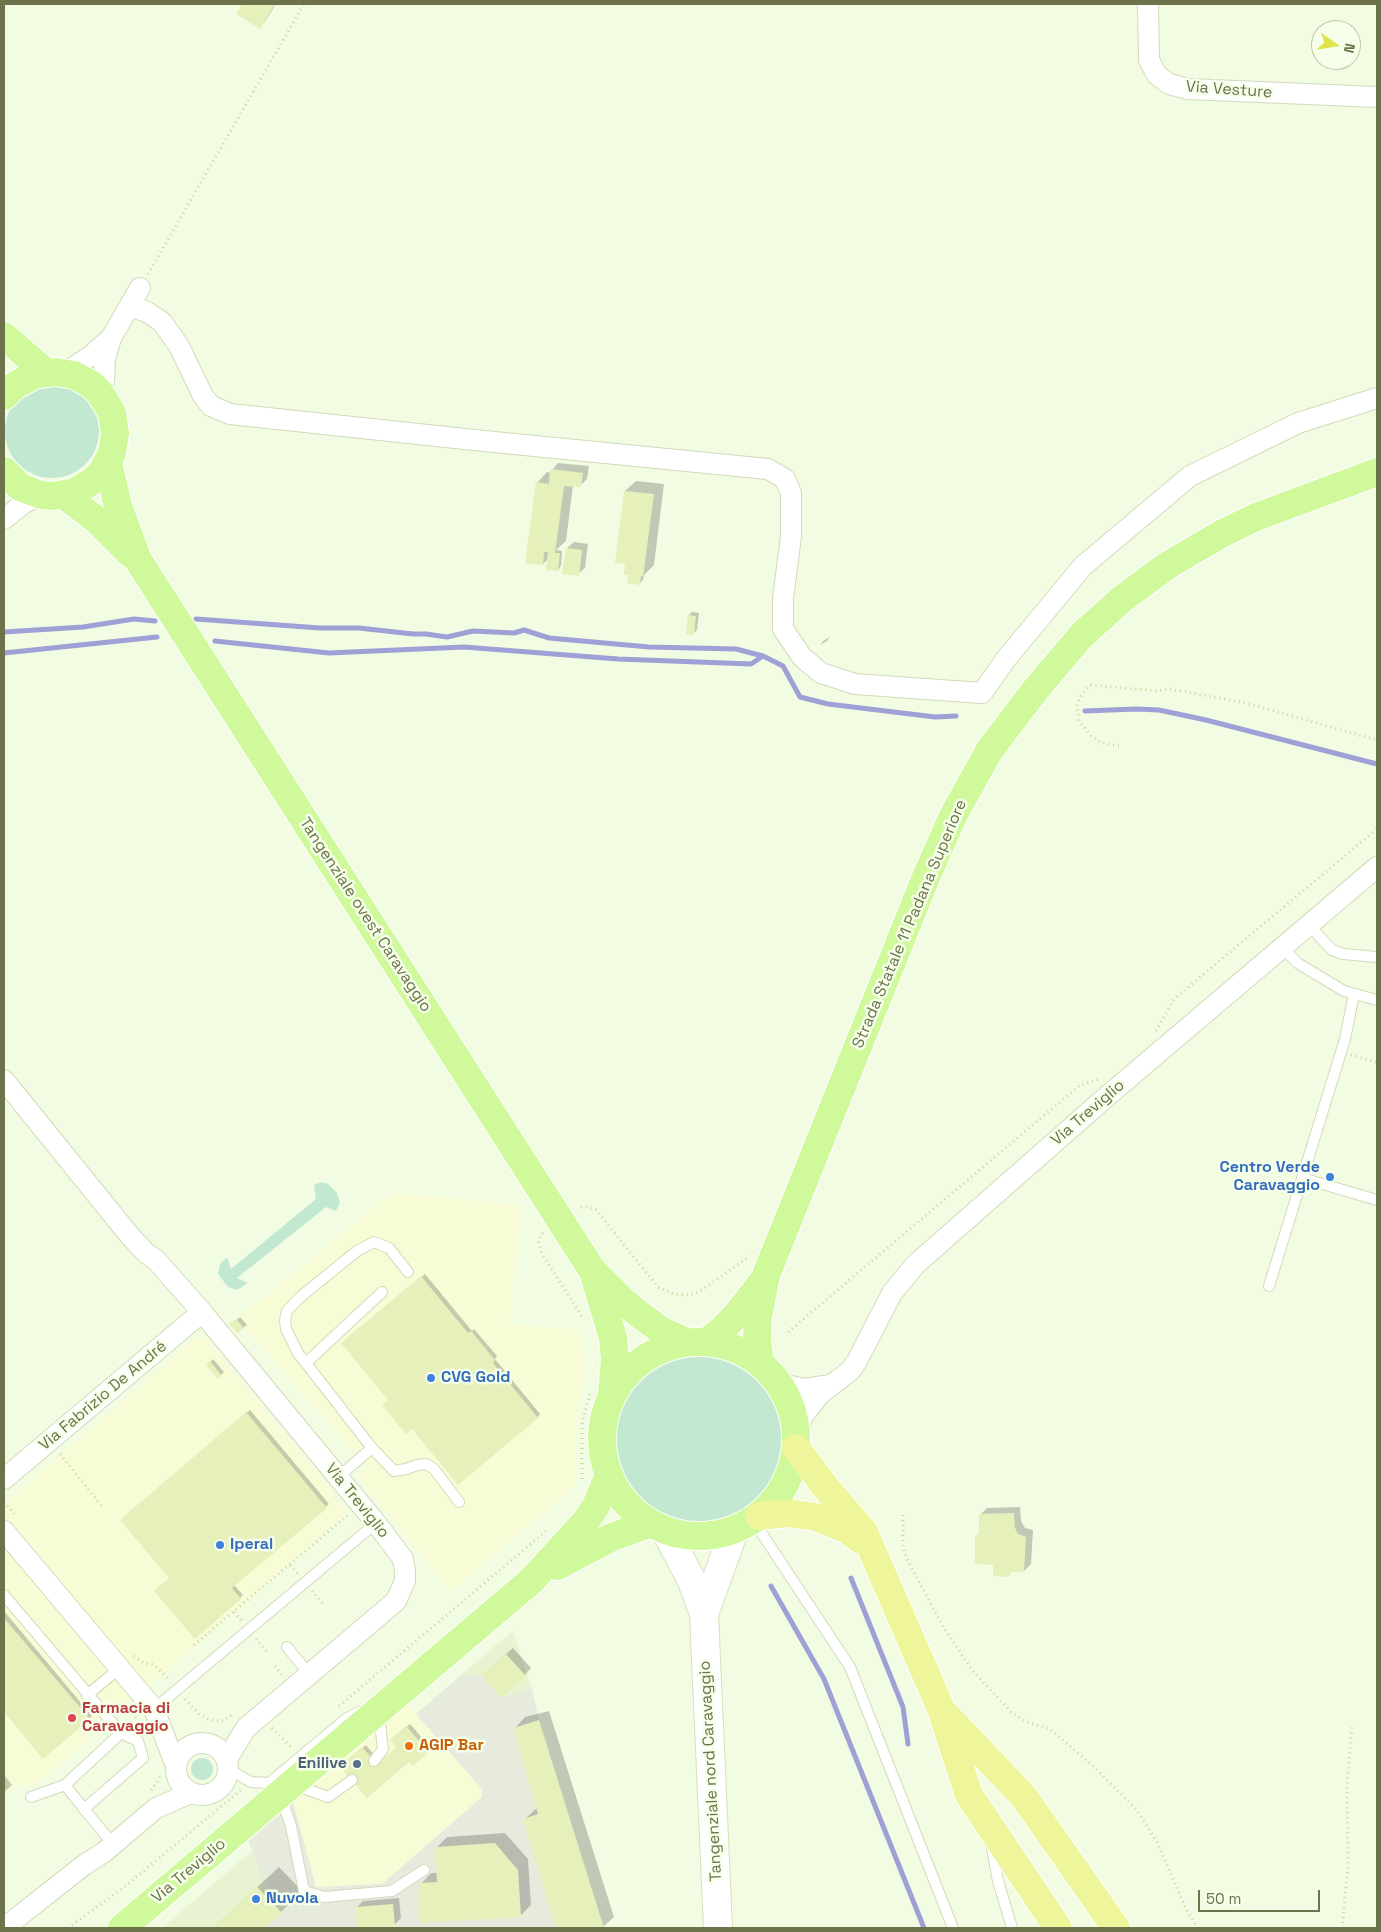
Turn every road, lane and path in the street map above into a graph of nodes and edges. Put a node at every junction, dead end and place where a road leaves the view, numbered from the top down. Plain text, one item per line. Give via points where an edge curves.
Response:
1 (304, 4) edge
2 (1148, 4) edge
3 (1377, 97) edge
4 (140, 288) joint
5 (130, 306) junction
6 (4, 336) edge
7 (111, 338) junction
8 (55, 372) junction
9 (100, 393) junction
10 (4, 396) edge
11 (1377, 398) edge
12 (108, 463) junction
13 (4, 471) edge
14 (1377, 472) edge
15 (53, 495) junction
16 (4, 519) edge
17 (138, 560) junction
18 (1377, 740) edge
19 (1119, 746) dead end
20 (1377, 829) edge
21 (1377, 867) edge
22 (1309, 925) junction
23 (1282, 948) junction
24 (1377, 957) edge
25 (1354, 994) junction
26 (1377, 1000) edge
27 (1149, 1036) dead end
28 (1107, 1073) dead end
29 (4, 1080) edge
30 (1302, 1178) junction
31 (1377, 1200) edge
32 (581, 1207) dead end
33 (543, 1233) dead end
34 (761, 1264) junction
35 (592, 1270) junction
36 (408, 1272) dead end
37 (1269, 1286) dead end
38 (382, 1292) dead end
39 (202, 1312) junction
40 (584, 1319) dead end
41 (788, 1332) dead end
42 (697, 1342) junction
43 (306, 1363) junction
44 (760, 1363) junction
45 (778, 1383) junction
46 (831, 1385) junction
47 (601, 1392) junction
48 (796, 1439) junction
49 (372, 1448) junction
50 (58, 1451) dead end
51 (338, 1477) junction
52 (608, 1477) junction
53 (4, 1479) edge
54 (582, 1488) dead end
55 (4, 1502) edge
56 (459, 1502) dead end
57 (103, 1508) dead end
58 (352, 1512) dead end
59 (902, 1515) dead end
60 (749, 1522) junction
61 (376, 1523) junction
62 (22, 1524) dead end
63 (550, 1527) dead end
64 (658, 1528) junction
65 (4, 1531) edge
66 (872, 1550) junction
67 (290, 1566) junction
68 (299, 1576) dead end
69 (531, 1581) junction
70 (310, 1589) dead end
71 (4, 1595) edge
72 (325, 1606) dead end
73 (234, 1612) junction
74 (704, 1614) junction
75 (243, 1623) dead end
76 (253, 1635) dead end
77 (194, 1645) dead end
78 (287, 1647) dead end
79 (268, 1654) dead end
80 (127, 1662) junction
81 (309, 1674) junction
82 (170, 1680) dead end
83 (87, 1695) junction
84 (182, 1696) dead end
85 (388, 1702) junction
86 (337, 1708) dead end
87 (154, 1709) junction
88 (941, 1709) junction
89 (242, 1720) junction
90 (268, 1724) dead end
91 (1352, 1725) dead end
92 (161, 1728) junction
93 (121, 1733) junction
94 (298, 1741) dead end
95 (203, 1742) junction
96 (291, 1747) junction
97 (284, 1753) dead end
98 (374, 1761) dead end
99 (227, 1764) junction
100 (176, 1771) junction
101 (352, 1780) dead end
102 (251, 1782) junction
103 (65, 1785) junction
104 (286, 1789) junction
105 (191, 1793) junction
106 (31, 1797) dead end
107 (156, 1808) junction
108 (84, 1809) junction
109 (987, 1822) junction
110 (113, 1844) junction
111 (424, 1870) dead end
112 (4, 1928) edge
113 (68, 1928) edge
114 (122, 1928) edge
115 (718, 1928) edge
116 (953, 1928) edge
117 (1012, 1928) edge
118 (1058, 1928) edge
119 (1116, 1928) edge
120 (1198, 1928) edge
121 (1342, 1928) edge

1 - 4 path
2 - 3 street, Via Vesture via 1149,60 1157,75 1169,84 1188,89
4 - 5 street
5 - 7 street
5 - 11 street via 147,312 168,329 180,346 203,396 211,406 230,414 768,468 785,479 791,493 791,536 783,599 783,629 802,657 821,673 855,684 982,693 1083,566 1190,476 1298,423
6 - 8 main road, Tangenziale ovest Caravaggio
7 - 8 street via 92,355
7 - 9 street
8 - 9 main road, Tangenziale ovest Caravaggio via 82,379
8 - 10 main road via 24,379
9 - 12 main road, Tangenziale ovest Caravaggio via 112,412 114,423 114,443
12 - 15 main road, Tangenziale ovest Caravaggio via 94,480 75,492
12 - 17 main road, Tangenziale ovest Caravaggio via 118,506
13 - 15 main road, Tangenziale ovest Caravaggio via 20,487
14 - 34 main road, Strada Statale 11 Padana Superiore via 1256,517 1168,566 1122,599 1082,635 1009,723 989,751 953,816
15 - 16 street via 24,503
15 - 17 main road, Tangenziale ovest Caravaggio via 98,521
17 - 35 main road, Tangenziale ovest Caravaggio
18 - 19 path via 1246,703 1170,689 1156,691 1091,685 1079,699 1079,721 1092,737
20 - 27 path via 1174,999
21 - 22 street, Via Treviglio
22 - 23 street, Via Treviglio
22 - 24 lane via 1332,950
23 - 25 lane via 1299,964
23 - 46 street, Via Treviglio via 916,1264 892,1293 857,1361
25 - 26 lane
25 - 30 lane via 1345,1039
28 - 41 path via 1100,1079 1080,1085
29 - 39 street, Via Treviglio via 130,1236
30 - 31 lane
30 - 37 lane
32 - 34 path via 596,1210 658,1287 673,1294 699,1292
33 - 40 path via 539,1242 542,1254
34 - 42 main road, Strada Statale 11 Padana Superiore via 738,1313 722,1330
34 - 44 main road, Strada Statale 11 Padana Superiore via 757,1341
35 - 42 main road, Tangenziale ovest Caravaggio via 618,1296 662,1331
35 - 47 main road, Tangenziale ovest Caravaggio via 614,1338 616,1360
36 - 43 lane via 389,1248 374,1242 298,1298 287,1311 286,1329
38 - 43 lane
39 - 51 street, Via Treviglio
39 - 53 street, Via Fabrizio De André
42 - 44 main road, Tangenziale ovest Caravaggio via 730,1347
42 - 47 main road via 661,1350
43 - 49 lane
44 - 45 main road, Tangenziale ovest Caravaggio
45 - 46 street via 804,1389
45 - 48 main road, Tangenziale ovest Caravaggio via 790,1406
46 - 48 street, Via Treviglio via 811,1405
47 - 52 main road via 604,1462
47 - 54 path via 582,1422
48 - 60 main road via 790,1474 784,1486 773,1502
48 - 66 highway via 827,1489 864,1532
49 - 51 lane
49 - 56 lane via 394,1471 426,1464 434,1469
50 - 57 path
51 - 61 street, Via Treviglio
52 - 64 main road via 628,1507
52 - 69 main road, Via Treviglio via 586,1521
55 - 62 path
58 - 67 path
59 - 120 path via 906,1557 942,1625 972,1670 1012,1713 1050,1729 1136,1809 1158,1842 1186,1909
60 - 64 main road via 714,1536 693,1537
60 - 66 highway via 787,1513 816,1517 846,1529
60 - 74 main road, Tangenziale nord Caravaggio
60 - 116 lane via 850,1667
61 - 81 street, Via Treviglio via 403,1559 402,1589 396,1601 384,1612
61 - 87 lane
63 - 86 path
64 - 69 main road, Via Treviglio via 612,1537
64 - 74 main road, Tangenziale nord Caravaggio via 691,1579
65 - 80 street
66 - 88 highway
67 - 68 path
67 - 73 path
69 - 85 main road, Via Treviglio
70 - 72 path
71 - 83 lane
73 - 75 path
73 - 77 path
74 - 115 main road, Tangenziale nord Caravaggio
76 - 79 path
78 - 81 lane
80 - 82 path via 154,1665
80 - 83 lane
80 - 87 street
81 - 89 street, Via Treviglio
83 - 93 lane
84 - 89 path via 200,1715 210,1720
85 - 98 lane via 383,1749
85 - 102 lane via 347,1718 269,1783
85 - 104 main road, Via Treviglio
87 - 92 street
88 - 109 highway via 969,1795
88 - 119 highway via 1024,1797
89 - 95 street
89 - 99 street
90 - 96 path
91 - 121 path via 1347,1785 1348,1867
92 - 95 street
92 - 100 street
93 - 103 lane
93 - 108 lane via 138,1741 143,1758
94 - 96 path
95 - 99 street via 221,1750
95 - 100 street via 193,1744 181,1753
96 - 97 path
99 - 102 lane
99 - 105 street via 227,1777 219,1789 206,1795
100 - 105 street via 180,1782
100 - 107 street
101 - 104 lane via 328,1797
102 - 113 path via 123,1888
103 - 106 lane
103 - 108 lane
104 - 111 lane via 304,1891 324,1898 392,1891
104 - 114 main road, Via Treviglio
105 - 107 street
107 - 110 street
108 - 110 lane
109 - 117 lane via 998,1881
109 - 118 highway
110 - 112 street

